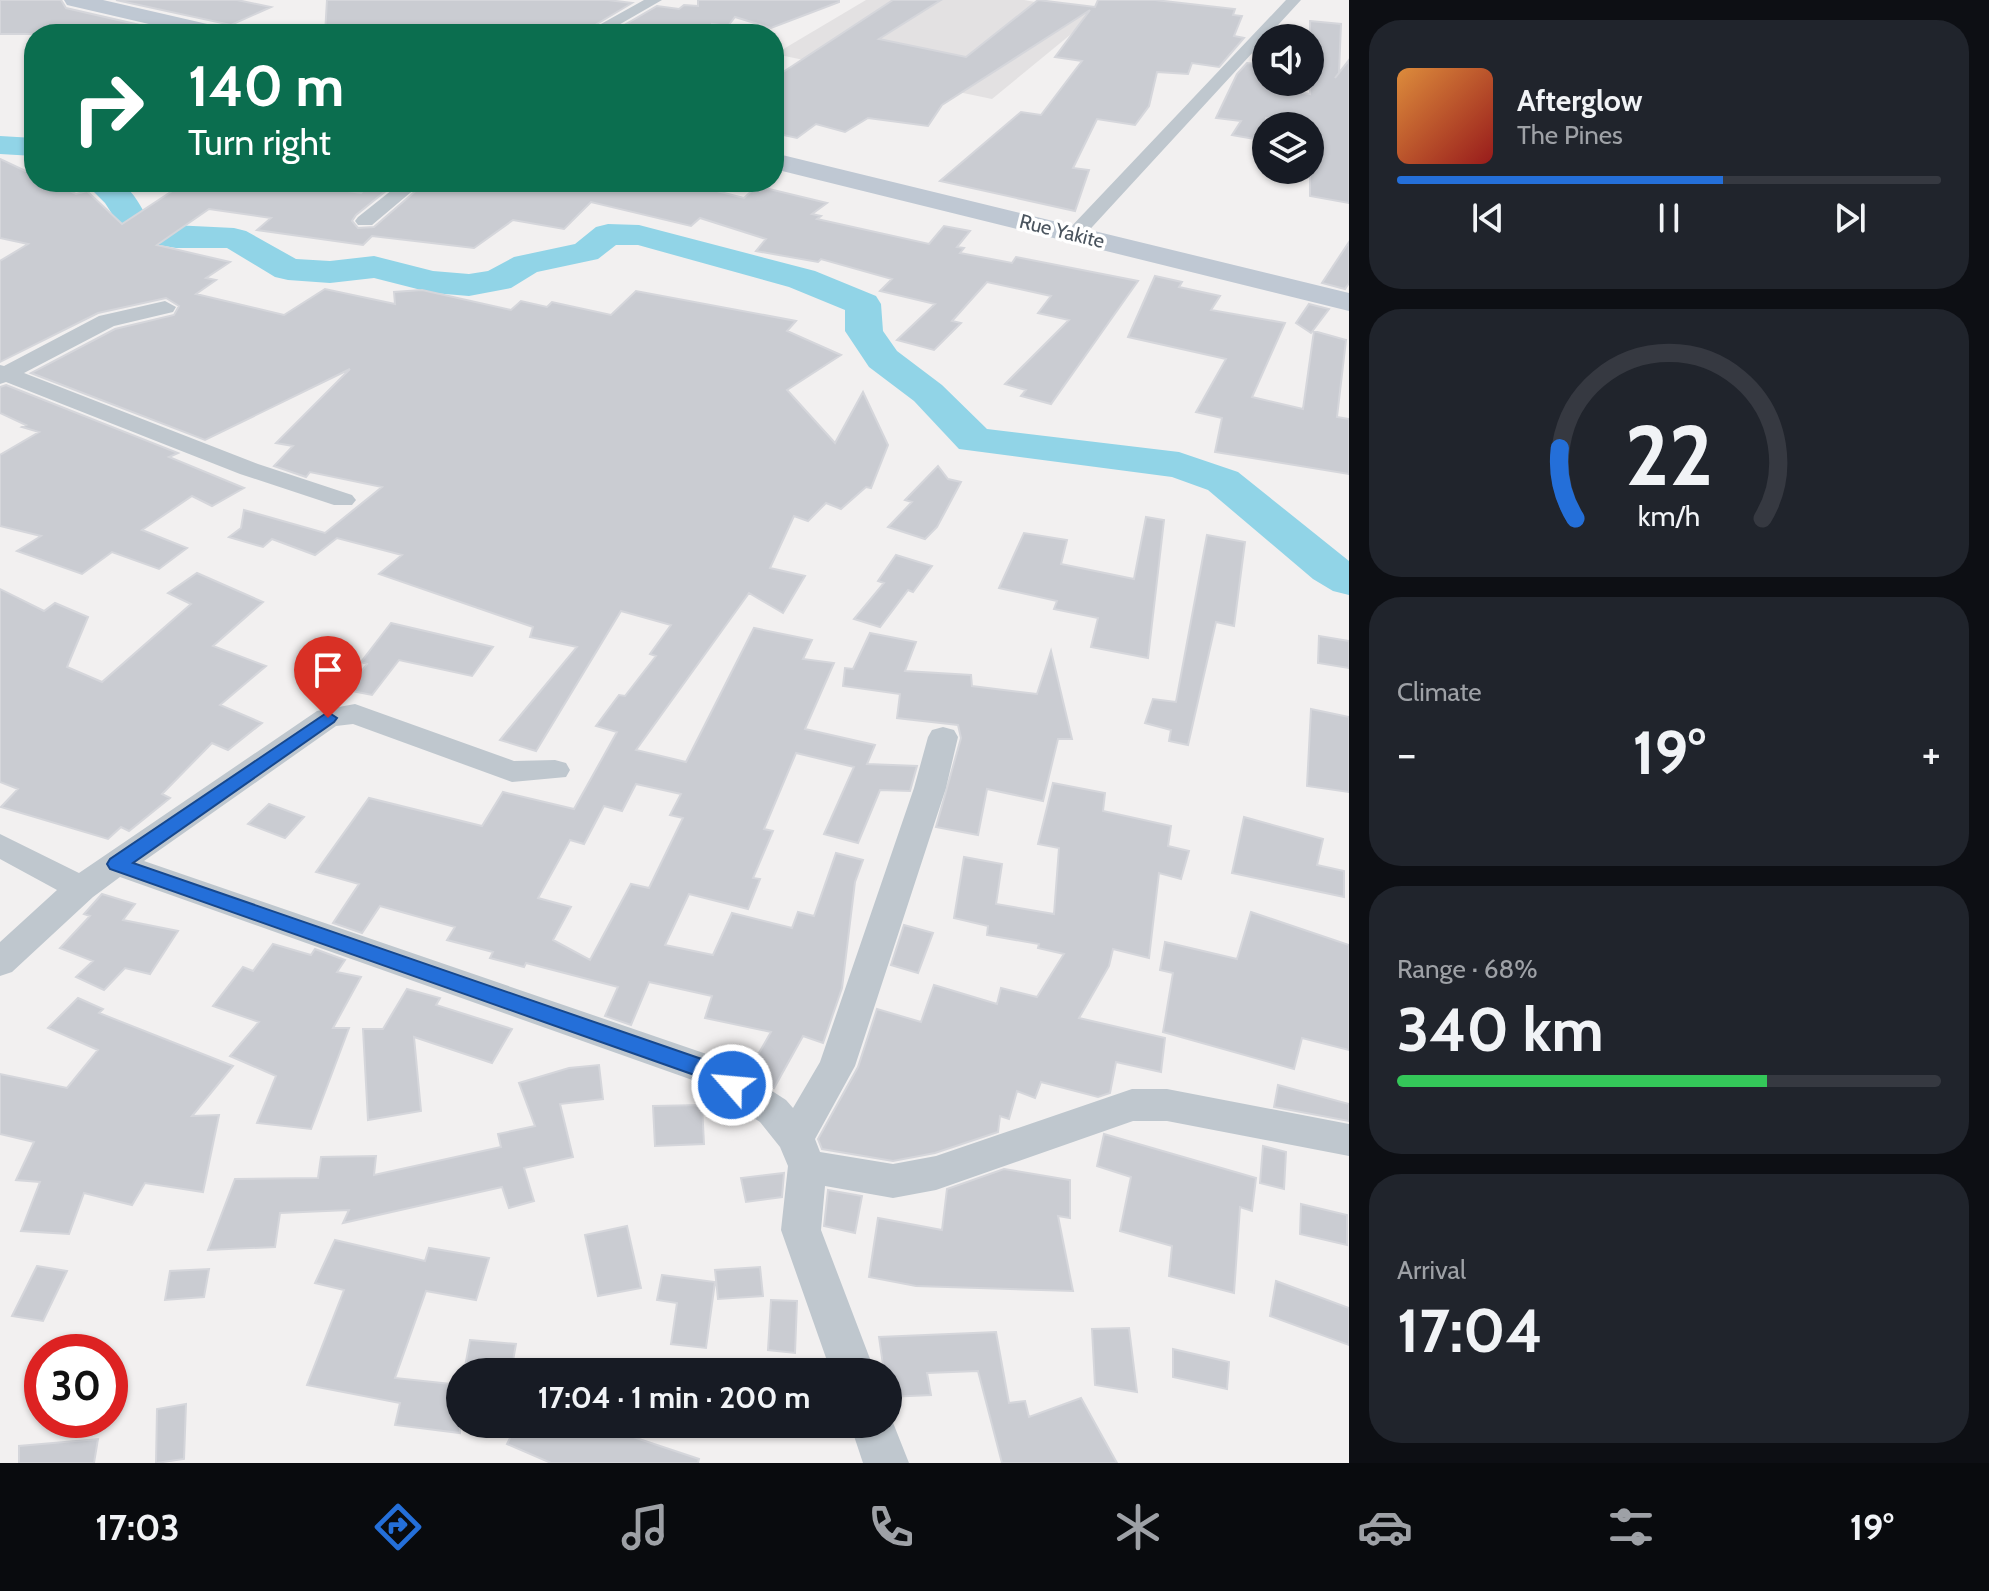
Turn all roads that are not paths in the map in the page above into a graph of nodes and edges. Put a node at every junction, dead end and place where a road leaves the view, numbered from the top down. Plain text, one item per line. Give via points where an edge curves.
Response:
1 (75, 0) edge
2 (655, 0) edge
3 (1290, 0) edge
4 (178, 24) edge
5 (610, 24) edge
6 (784, 163) edge
7 (401, 192) edge
8 (365, 221) dead end
9 (1075, 234) junction
10 (1349, 302) edge
11 (165, 307) dead end
12 (2, 375) edge
13 (343, 500) dead end
14 (943, 737) dead end
15 (555, 770) dead end
16 (0, 845) edge
17 (117, 864) junction
18 (81, 888) junction
19 (0, 963) edge
20 (1349, 1140) edge
21 (801, 1152) junction
22 (848, 1358) edge
23 (877, 1438) edge
24 (886, 1463) edge

1 - 4 main road
2 - 5 street
3 - 9 street
6 - 9 main road, Rue Yakite
7 - 8 street
9 - 10 main road, Rue Yakite
11 - 12 street via 107,321
12 - 13 street
14 - 21 street via 837,1066
15 - 17 street via 512,772 355,714 328,718
16 - 18 street
17 - 18 street
17 - 21 street via 711,1071 773,1111
18 - 19 street
20 - 21 street via 1167,1105 1132,1105 985,1158 893,1181
21 - 22 street via 801,1230
23 - 24 street

